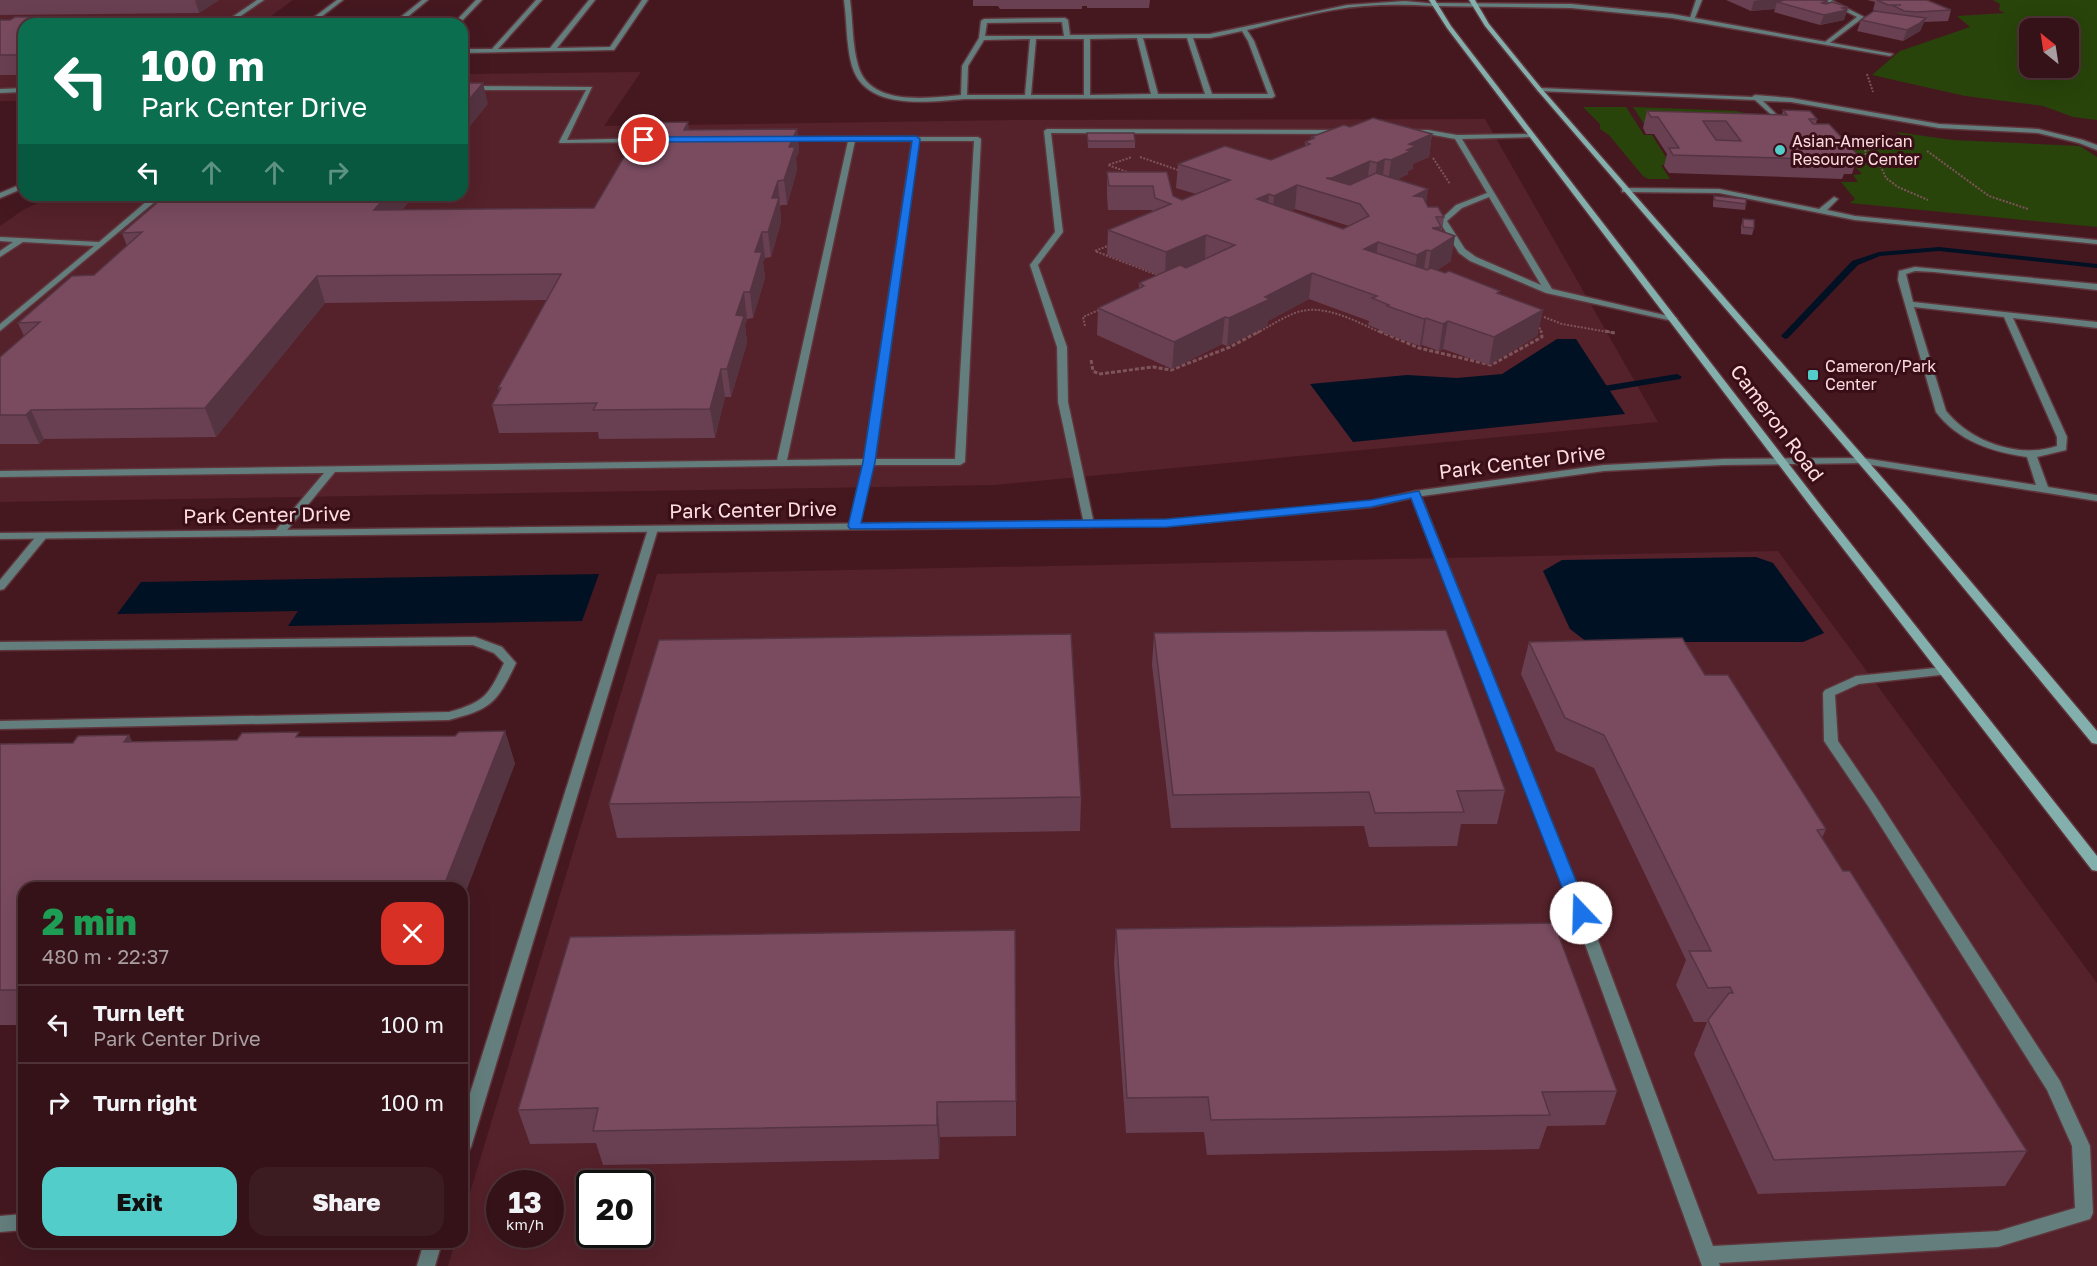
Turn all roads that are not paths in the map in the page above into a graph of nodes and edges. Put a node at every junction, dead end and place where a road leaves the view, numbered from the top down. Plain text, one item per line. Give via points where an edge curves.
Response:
1 (261, 0) edge
2 (340, 0) edge
3 (425, 0) edge
4 (479, 0) edge
5 (538, 0) edge
6 (592, 0) edge
7 (645, 0) edge
8 (847, 0) edge
9 (1699, 0) edge
10 (1827, 0) edge
11 (1390, 1) edge
12 (1433, 2) edge
13 (1472, 2) edge
14 (234, 18) edge
15 (316, 18) edge
16 (402, 18) edge
17 (462, 18) edge
18 (1691, 20) junction
19 (1245, 31) junction
20 (1087, 37) junction
21 (1140, 37) junction
22 (1190, 37) junction
23 (982, 38) junction
24 (1033, 38) junction
25 (1066, 38) junction
26 (1827, 43) junction
27 (468, 51) edge
28 (493, 51) junction
29 (552, 51) junction
30 (1888, 54) road end
31 (468, 88) edge
32 (18, 90) edge
33 (1540, 90) junction
34 (0, 91) edge
35 (1209, 96) junction
36 (964, 97) junction
37 (1028, 97) junction
38 (1087, 97) junction
39 (1155, 97) junction
40 (1755, 97) junction
41 (1777, 118) edge
42 (1357, 132) edge
43 (1404, 132) edge
44 (1532, 135) junction
45 (1457, 138) junction
46 (662, 139) edge
47 (774, 139) edge
48 (852, 139) junction
49 (916, 139) junction
50 (2097, 148) edge
51 (18, 188) edge
52 (1625, 190) junction
53 (1492, 194) junction
54 (0, 196) edge
55 (1834, 199) dead end
56 (152, 201) edge
57 (1820, 212) junction
58 (0, 239) edge
59 (21, 240) junction
60 (2097, 242) edge
61 (101, 244) junction
62 (0, 255) edge
63 (2097, 287) edge
64 (1549, 291) junction
65 (1910, 304) junction
66 (2007, 315) junction
67 (1674, 320) junction
68 (2097, 325) edge
69 (0, 328) edge
70 (2031, 454) junction
71 (1782, 461) junction
72 (1863, 461) junction
73 (869, 462) junction
74 (781, 463) junction
75 (332, 470) junction
76 (0, 474) edge
77 (2043, 489) junction
78 (1415, 494) junction
79 (2097, 498) edge
80 (1089, 524) junction
81 (854, 526) junction
82 (653, 529) junction
83 (279, 533) junction
84 (0, 536) edge
85 (42, 536) junction
86 (0, 587) edge
87 (0, 646) edge
88 (1945, 671) junction
89 (0, 725) edge
90 (2097, 740) edge
91 (2097, 866) edge
92 (468, 1127) edge
93 (18, 1222) edge
94 (0, 1224) edge
95 (431, 1248) edge
96 (1710, 1260) edge
97 (426, 1266) edge

1 - 14 street
2 - 15 street
3 - 16 street
4 - 17 street
5 - 28 street
6 - 29 street
7 - 29 street via 612,49
8 - 36 street via 855,69 870,89 919,100
9 - 18 street
10 - 26 street via 1861,16
11 - 12 street
11 - 19 street via 1320,11
12 - 13 street
12 - 44 main road, Cameron Road
13 - 18 street via 1571,6
13 - 33 main road, Cameron Road
18 - 26 street
19 - 22 street
19 - 35 street via 1272,96
20 - 21 street
20 - 25 street
20 - 38 street
21 - 22 street
21 - 39 street
22 - 35 street
23 - 24 street
23 - 25 street via 984,21 1065,20
23 - 36 street via 965,66
24 - 25 street
24 - 37 street
26 - 30 street
27 - 28 street
28 - 29 street
31 - 46 street via 590,88 562,142
32 - 34 street
33 - 40 street
33 - 52 main road, Cameron Road
35 - 39 street
36 - 37 street
37 - 38 street
38 - 39 street
40 - 41 street
40 - 50 street via 1809,102 1939,126 2038,131
42 - 80 street via 1047,131 1059,232 1034,265 1062,347 1063,402
43 - 45 street
44 - 45 street
44 - 67 main road, Cameron Road
45 - 53 street
47 - 48 street
48 - 49 street
48 - 74 street
49 - 73 street
49 - 73 street via 978,139 960,462
51 - 54 street
52 - 57 street via 1719,190
52 - 72 main road, Cameron Road
53 - 64 street
53 - 64 street via 1451,210 1443,221 1451,237 1473,259
55 - 57 street
56 - 61 street
57 - 60 street
58 - 59 street
59 - 61 street
59 - 62 street
61 - 69 street
63 - 65 street via 1915,269 1902,273
64 - 67 street
65 - 66 street
65 - 70 street via 1941,412 1949,425 1968,437
66 - 68 street
66 - 70 street via 2062,437 2062,448
67 - 71 main road, Cameron Road
70 - 77 street
71 - 72 street, Park Center Drive
71 - 78 street, Park Center Drive via 1604,468
71 - 88 main road, Cameron Road
72 - 77 street, Park Center Drive
72 - 90 main road, Cameron Road
73 - 74 street
73 - 81 street
74 - 75 street
75 - 76 street
75 - 83 street
77 - 79 street, Park Center Drive
78 - 80 street, Park Center Drive via 1371,504 1167,523
78 - 96 street via 1573,892
80 - 81 street, Park Center Drive
81 - 82 street, Park Center Drive
82 - 83 street, Park Center Drive
82 - 92 street
83 - 85 street, Park Center Drive
84 - 85 street, Park Center Drive
85 - 86 street
87 - 89 street via 476,641 498,650 510,663 493,699 449,716
88 - 91 main road, Cameron Road
88 - 96 street via 1856,680 1829,693 1831,741 2054,1086 2081,1146 2084,1213 1998,1239
93 - 94 street
95 - 97 street

